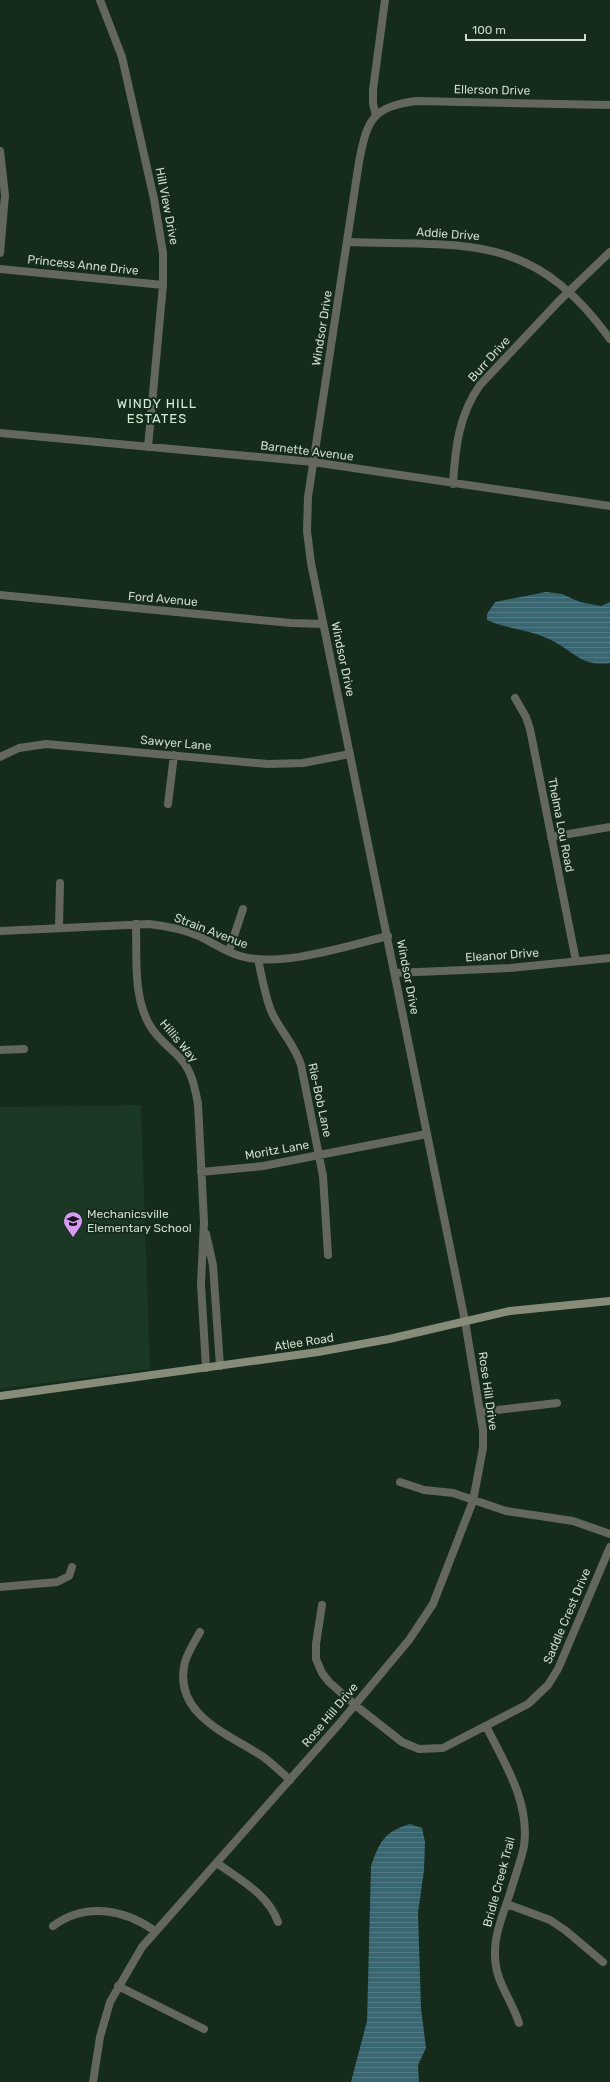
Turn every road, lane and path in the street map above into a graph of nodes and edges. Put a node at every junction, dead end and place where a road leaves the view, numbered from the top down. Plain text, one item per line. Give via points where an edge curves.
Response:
1 (100, 0) edge
2 (386, 0) edge
3 (610, 104) edge
4 (376, 115) junction
5 (0, 151) edge
6 (347, 242) junction
7 (610, 252) edge
8 (0, 253) edge
9 (0, 268) edge
10 (163, 285) junction
11 (569, 291) junction
12 (610, 339) edge
13 (0, 433) edge
14 (148, 447) junction
15 (313, 462) junction
16 (453, 484) junction
17 (610, 506) edge
18 (0, 595) edge
19 (323, 624) junction
20 (515, 698) dead end
21 (350, 754) junction
22 (174, 755) junction
23 (0, 757) edge
24 (168, 804) dead end
25 (610, 827) edge
26 (551, 837) junction
27 (60, 883) dead end
28 (244, 909) dead end
29 (136, 924) junction
30 (59, 928) junction
31 (0, 931) edge
32 (388, 936) junction
33 (228, 951) junction
34 (610, 958) edge
35 (258, 960) junction
36 (576, 961) junction
37 (395, 973) junction
38 (24, 1049) dead end
39 (0, 1050) edge
40 (427, 1134) junction
41 (319, 1155) junction
42 (201, 1172) junction
43 (204, 1222) junction
44 (328, 1255) dead end
45 (610, 1301) edge
46 (465, 1321) junction
47 (220, 1366) junction
48 (206, 1368) junction
49 (0, 1396) edge
50 (557, 1402) dead end
51 (480, 1412) junction
52 (400, 1482) dead end
53 (473, 1501) junction
54 (610, 1534) edge
55 (610, 1546) edge
56 (72, 1567) dead end
57 (0, 1587) edge
58 (322, 1605) dead end
59 (200, 1632) dead end
60 (355, 1705) junction
61 (486, 1726) junction
62 (290, 1780) junction
63 (217, 1863) junction
64 (507, 1904) junction
65 (278, 1922) dead end
66 (53, 1926) dead end
67 (155, 1931) junction
68 (603, 1962) dead end
69 (118, 1986) junction
70 (519, 2023) dead end
71 (204, 2029) dead end
72 (93, 2082) edge

1 - 10 street, Hill View Drive via 122,57 150,177 161,232
2 - 4 street via 373,90
3 - 4 street, Ellerson Drive via 416,101 388,107
4 - 6 street, Windsor Drive via 363,140
5 - 8 street via 5,194
6 - 11 street, Addie Drive via 454,244 494,250 528,263
6 - 15 street, Windsor Drive
7 - 11 street, Burr Drive
9 - 10 street, Princess Anne Drive
10 - 14 street, Hill View Drive
11 - 12 street, Addie Drive
11 - 16 street, Burr Drive via 472,396 462,420
13 - 14 street, Barnette Avenue
14 - 15 street, Barnette Avenue
15 - 16 street, Barnette Avenue
15 - 19 street, Windsor Drive via 307,531
16 - 17 street, Barnette Avenue
18 - 19 street, Ford Avenue
19 - 21 street, Windsor Drive
20 - 26 street, Thelma Lou Road via 530,729
21 - 22 street, Sawyer Lane via 288,764
21 - 32 street, Windsor Drive
22 - 23 street, Sawyer Lane via 46,744 19,748
22 - 24 street
25 - 26 street
26 - 36 street, Thelma Lou Road
27 - 30 street
28 - 33 street
29 - 30 street, Strain Avenue
29 - 33 street, Strain Avenue via 181,929
29 - 42 street, Hillis Way via 137,982 144,1015 157,1036 186,1066 195,1088
30 - 31 street, Strain Avenue
32 - 35 street, Strain Avenue via 300,956
32 - 37 street, Windsor Drive
33 - 35 street, Strain Avenue
34 - 36 street, Eleanor Drive
35 - 41 street, Rie-Bob Lane via 272,1013 299,1058
36 - 37 street, Eleanor Drive via 510,968
37 - 40 street, Windsor Drive
38 - 39 street
40 - 41 street, Moritz Lane
40 - 46 street, Windsor Drive
41 - 42 street, Moritz Lane via 263,1166
41 - 44 street, Rie-Bob Lane via 323,1176
42 - 43 street, Hillis Way
43 - 47 street, Hillis Way via 214,1271
43 - 48 street, Hillis Way via 201,1284
45 - 46 main road, Atlee Road via 510,1311
46 - 47 main road, Atlee Road via 318,1352
46 - 51 street, Rose Hill Drive
47 - 48 main road, Atlee Road
48 - 49 main road, Atlee Road
50 - 51 street
51 - 53 street, Rose Hill Drive via 483,1448
52 - 53 street via 424,1490 453,1493
53 - 54 street via 506,1511 573,1521
53 - 60 street, Rose Hill Drive via 433,1604 409,1640
55 - 61 street, Saddle Crest Drive via 551,1680 528,1704
56 - 57 street via 69,1576 57,1582
58 - 60 street, Saddle Crest Drive via 316,1659 329,1682
59 - 62 street via 186,1662 184,1680 192,1706 207,1722 264,1758
60 - 61 street, Saddle Crest Drive via 402,1742 419,1750 443,1748
60 - 62 street, Rose Hill Drive
61 - 64 street, Bridle Creek Trail via 516,1788 524,1812 524,1847
62 - 63 street, Rose Hill Drive
63 - 65 street via 262,1896 269,1903
63 - 67 street, Rose Hill Drive
64 - 68 street via 550,1920
64 - 70 street, Bridle Creek Trail via 496,1938 496,1972
66 - 67 street via 70,1915 90,1910 123,1914 135,1918
67 - 69 street, Rose Hill Drive
69 - 71 street
69 - 72 street, Rose Hill Drive via 110,2002 100,2037

